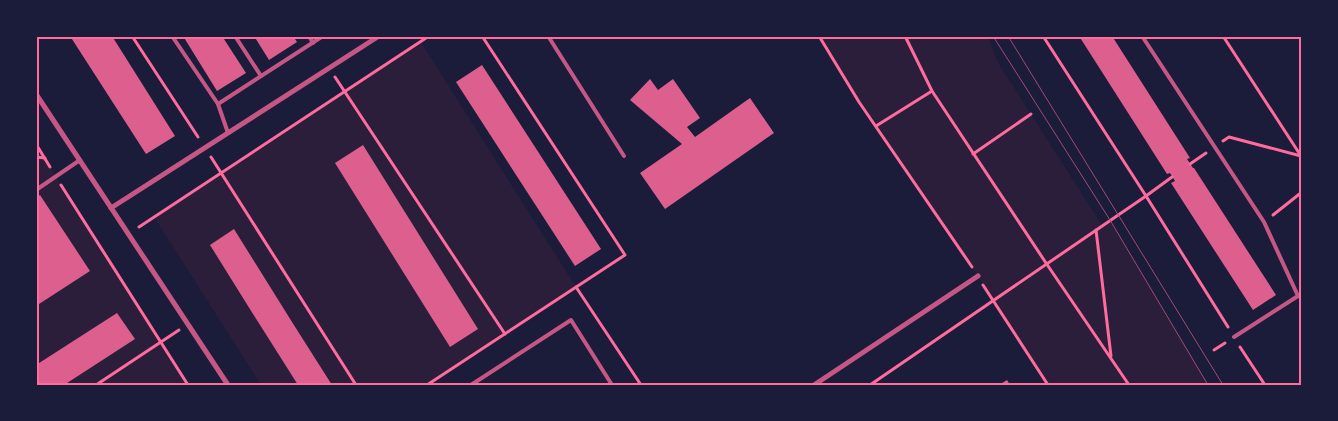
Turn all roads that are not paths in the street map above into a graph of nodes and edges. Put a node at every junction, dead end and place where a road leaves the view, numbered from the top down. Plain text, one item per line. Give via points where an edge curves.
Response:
1 (172, 36) edge
2 (235, 36) edge
3 (309, 36) edge
4 (324, 36) edge
5 (548, 36) edge
6 (1142, 36) edge
7 (378, 37) edge
8 (313, 43) junction
9 (261, 76) junction
10 (36, 94) edge
11 (218, 104) junction
12 (228, 133) junction
13 (624, 156) dead end
14 (80, 160) junction
15 (36, 190) edge
16 (111, 208) junction
17 (978, 276) road end
18 (1234, 337) road end
19 (228, 385) edge
20 (472, 385) edge
21 (612, 385) edge
22 (814, 385) edge

1 - 11 lane
2 - 9 lane
3 - 8 lane
4 - 8 lane
5 - 13 lane
6 - 18 lane via 1264,222 1298,296
7 - 12 street
8 - 9 lane
9 - 11 lane
10 - 14 street
11 - 12 lane
12 - 16 street
14 - 15 lane
14 - 16 street
16 - 19 street
17 - 22 street
20 - 21 lane via 571,320

